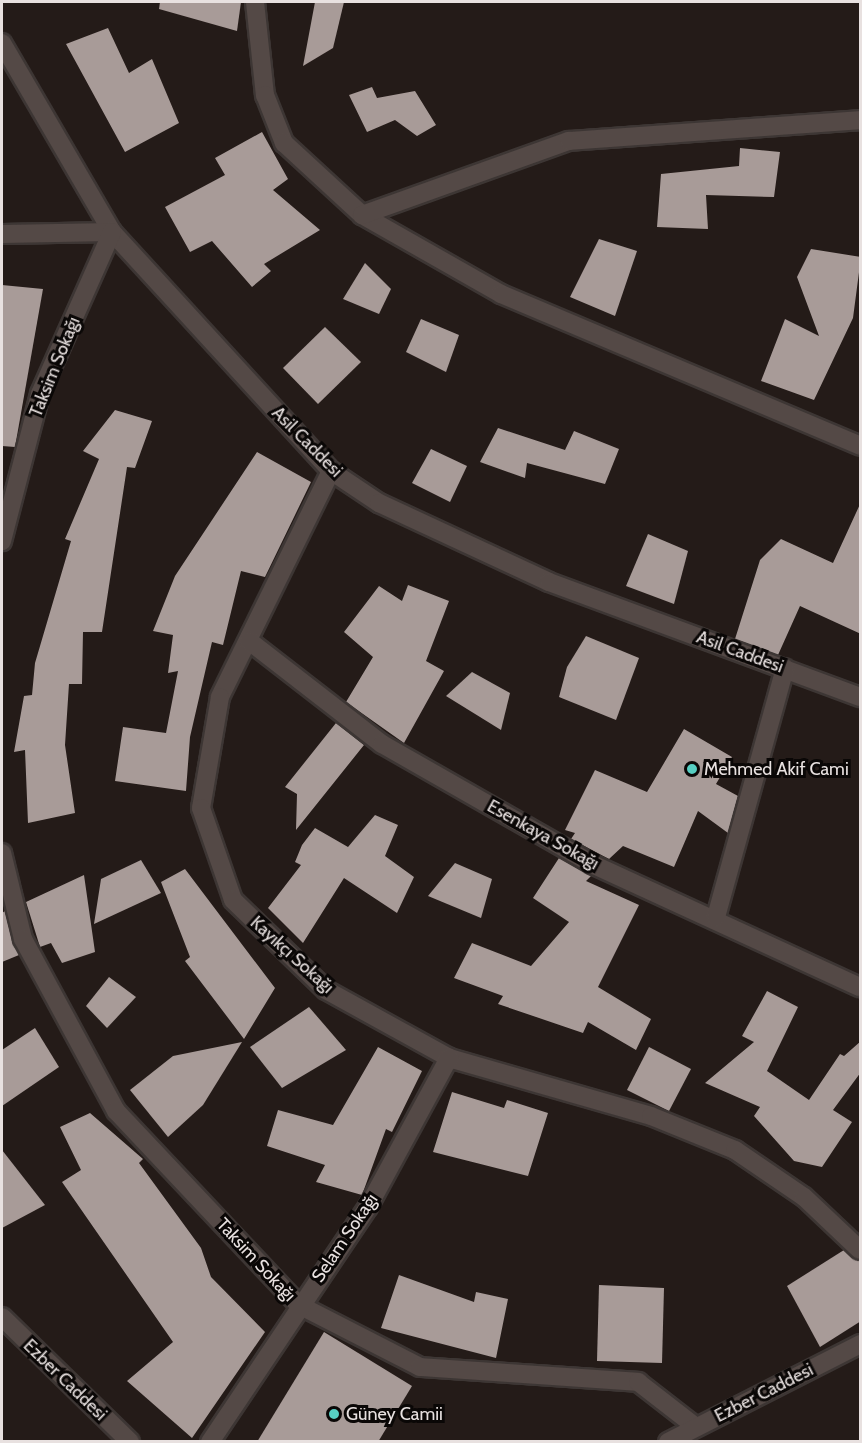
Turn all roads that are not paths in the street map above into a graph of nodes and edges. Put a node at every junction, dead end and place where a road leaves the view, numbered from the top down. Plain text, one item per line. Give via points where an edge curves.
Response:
1 (255, 2) edge
2 (2, 43) edge
3 (861, 120) edge
4 (362, 215) junction
5 (112, 232) junction
6 (2, 234) edge
7 (861, 446) edge
8 (331, 471) junction
9 (2, 541) edge
10 (249, 640) junction
11 (785, 668) junction
12 (861, 697) edge
13 (2, 853) edge
14 (716, 917) junction
15 (861, 987) edge
16 (449, 1058) junction
17 (861, 1250) edge
18 (299, 1305) junction
19 (2, 1317) edge
20 (861, 1344) edge
21 (696, 1427) junction
22 (130, 1442) edge
23 (210, 1442) edge
24 (668, 1442) edge

1 - 4 street via 265,95 284,143
2 - 5 street, Asil Caddesi
3 - 4 street via 569,141
4 - 7 street via 501,294
5 - 6 street
5 - 8 street, Asil Caddesi
5 - 9 street, Taksim Sokağı via 40,394
8 - 10 street, Kayıkçı Sokağı
8 - 11 street, Asil Caddesi via 379,503 549,582
10 - 14 street, Esenkaya Sokağı via 382,744 592,864
10 - 16 street, Kayıkçı Sokağı via 220,697 201,808 233,900 326,990
11 - 12 street, Asil Caddesi
11 - 14 street
13 - 18 street, Taksim Sokağı via 22,939 116,1111
14 - 15 street, Esenkaya Sokağı
16 - 17 street, Kayıkçı Sokağı via 651,1116 735,1150 804,1197
16 - 18 street, Selam Sokağı via 368,1207
18 - 21 street, Taksim Sokağı via 420,1367 638,1383
18 - 23 street, Selam Sokağı
19 - 22 street, Ezber Caddesi
20 - 21 street, Ezber Caddesi
21 - 24 street, Ezber Caddesi

